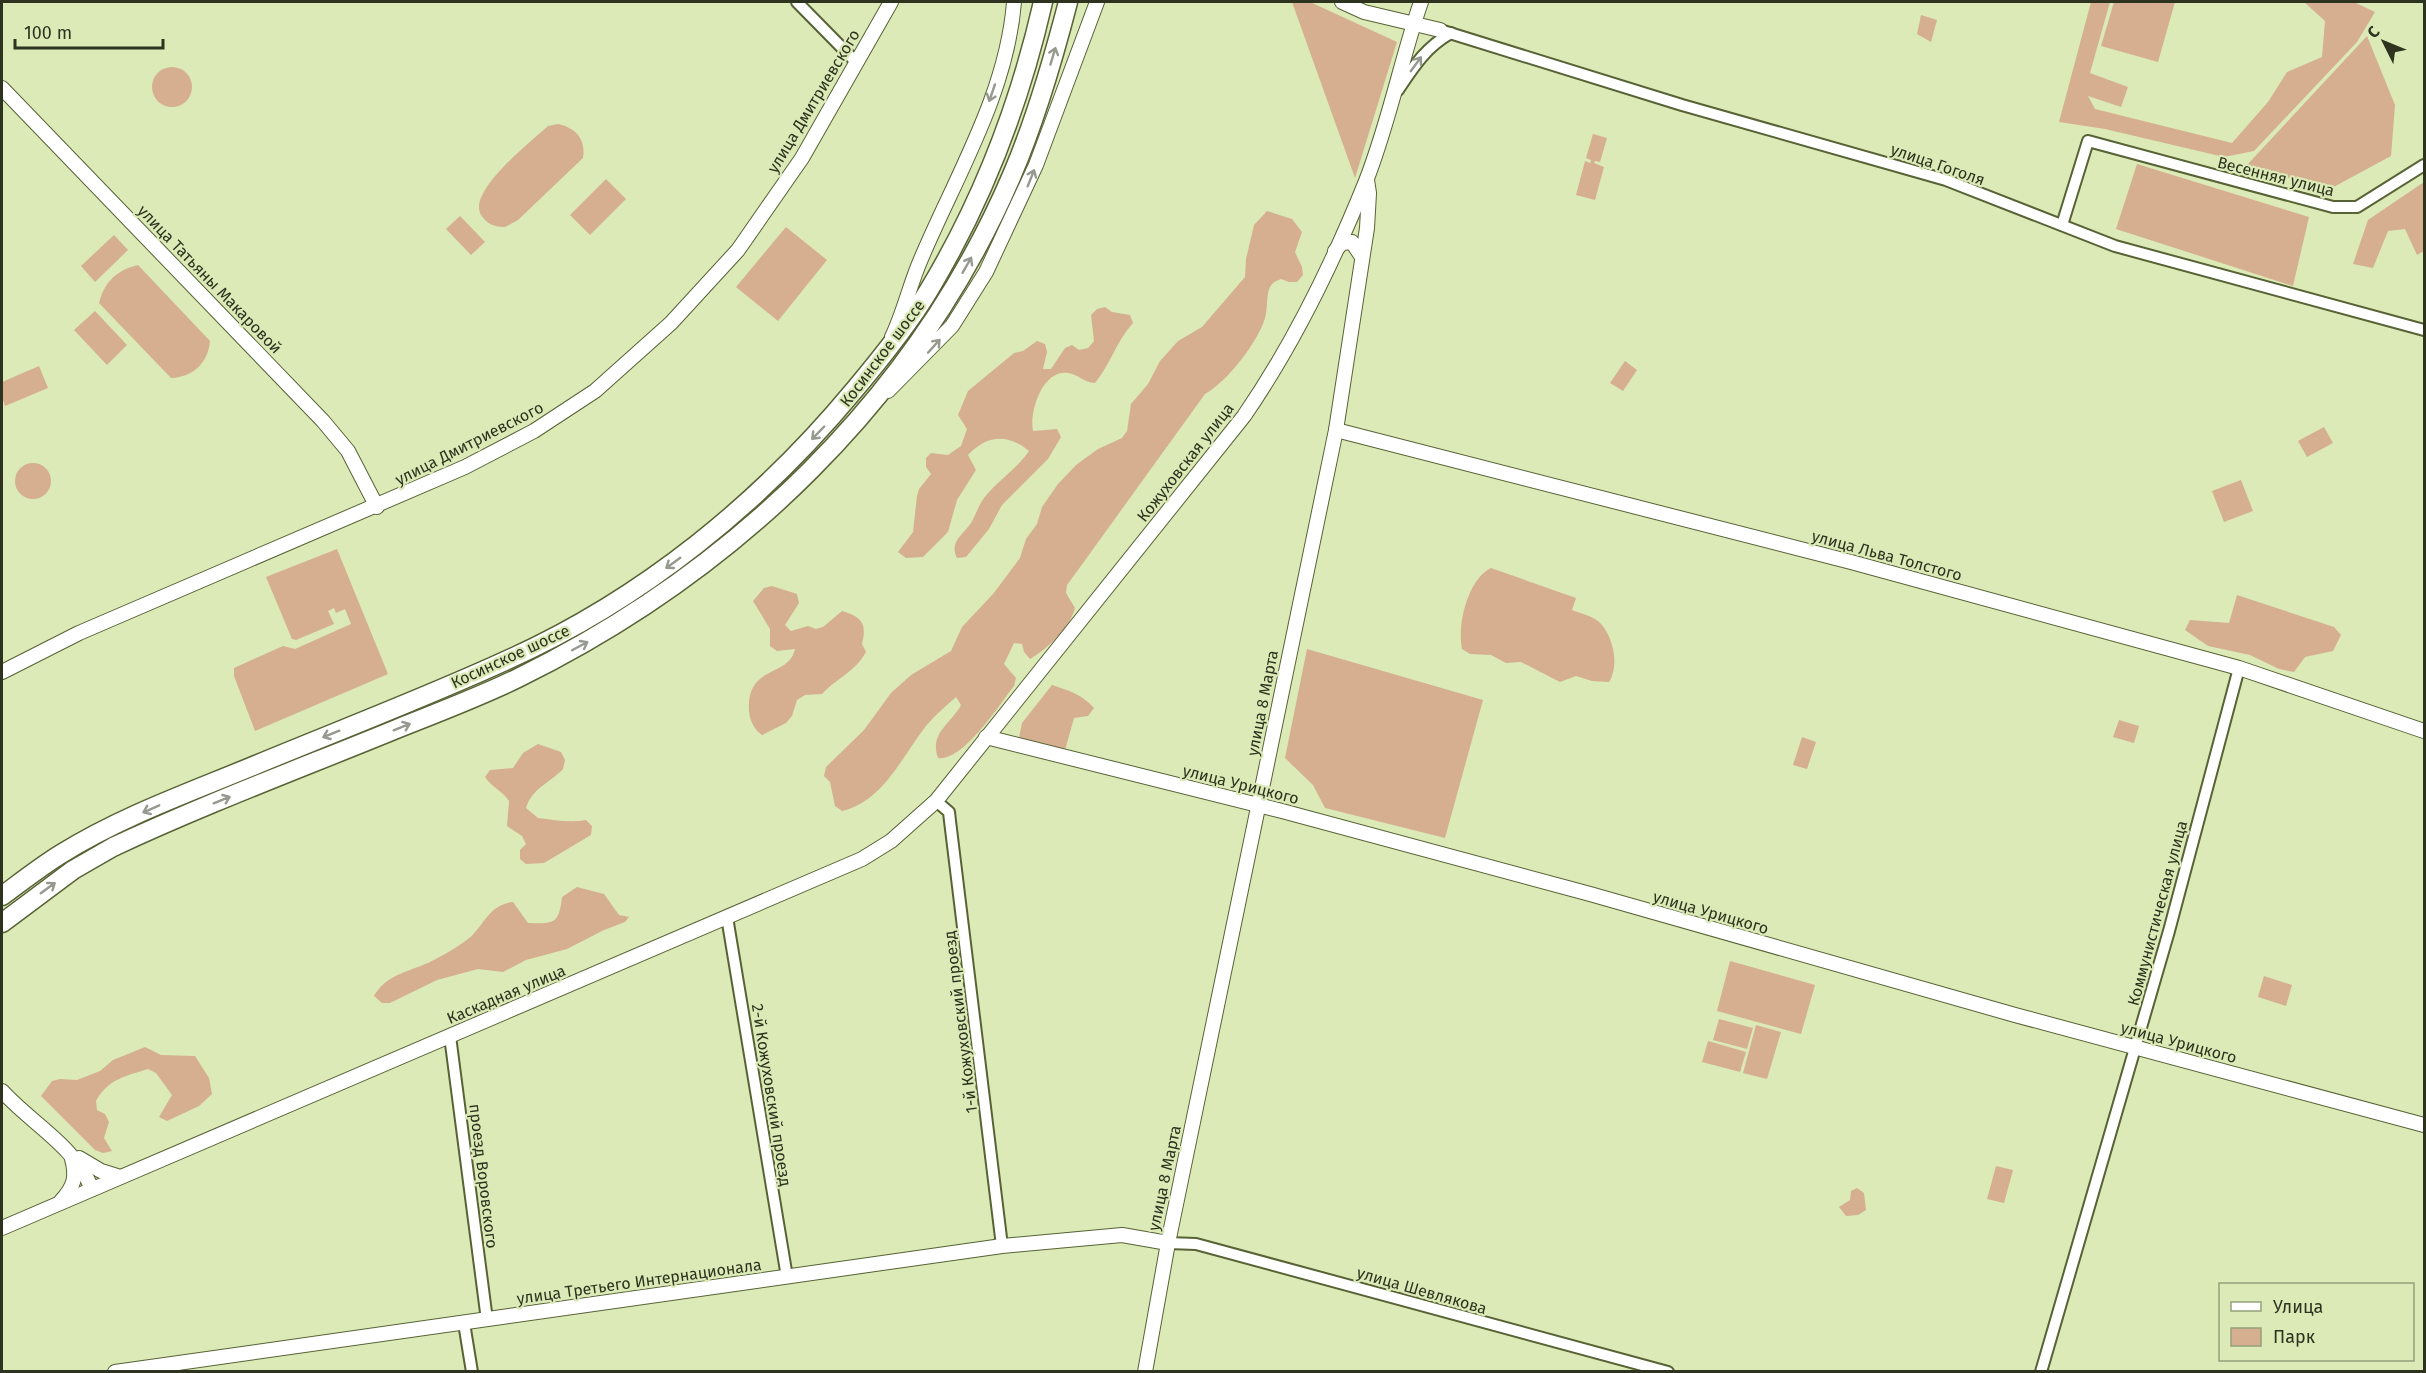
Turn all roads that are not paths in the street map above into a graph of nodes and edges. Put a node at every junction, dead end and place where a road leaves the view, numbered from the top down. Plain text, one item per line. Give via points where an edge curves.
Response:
1 (797, 2) edge
2 (891, 2) edge
3 (1014, 2) edge
4 (1043, 2) edge
5 (1068, 2) edge
6 (1097, 2) edge
7 (1342, 2) edge
8 (1421, 2) edge
9 (1414, 23) junction
10 (1446, 31) junction
11 (856, 62) junction
12 (2, 88) edge
13 (1390, 103) junction
14 (2424, 165) edge
15 (1366, 180) junction
16 (2062, 225) junction
17 (1335, 251) junction
18 (1362, 257) junction
19 (2424, 330) edge
20 (883, 356) junction
21 (861, 416) junction
22 (1336, 430) junction
23 (377, 507) junction
24 (2239, 668) junction
25 (2, 672) edge
26 (2424, 731) edge
27 (986, 737) junction
28 (936, 801) junction
29 (1258, 806) junction
30 (2, 896) edge
31 (727, 917) junction
32 (2, 923) edge
33 (450, 1036) junction
34 (2135, 1047) junction
35 (4, 1094) edge
36 (2424, 1125) edge
37 (70, 1152) junction
38 (120, 1177) junction
39 (92, 1189) junction
40 (60, 1202) junction
41 (2, 1228) edge
42 (1168, 1243) junction
43 (1002, 1246) junction
44 (787, 1277) junction
45 (487, 1320) junction
46 (464, 1323) junction
47 (115, 1371) edge
48 (472, 1371) edge
49 (1145, 1371) edge
50 (1668, 1371) edge
51 (2041, 1371) edge

1 - 11 street
2 - 11 street, улица Дмитриевского
3 -> 20 street via 1002,64 982,123 920,260
4 - 20 highway, Косинское шоссе via 1016,102 991,169 929,290
21 -> 5 highway, Косинское шоссе via 924,334 980,244 1013,174 1036,111
21 -> 6 street via 952,326 986,272 1036,165
7 - 9 street via 1364,12
8 - 9 street, Кожуховская улица
9 - 10 street
9 - 13 street, Кожуховская улица
13 -> 10 street via 1419,58
10 - 16 street, улица Гоголя via 1682,105 1946,180
11 - 23 street, улица Дмитриевского via 802,158 738,250 642,351 595,391 534,431
12 - 23 street, улица Татьяны Макаровой via 323,421 348,451
13 - 15 street, Кожуховская улица
14 - 16 street, Весенняя улица via 2358,207 2333,207 2088,141
15 - 17 street, Кожуховская улица
15 - 18 street, улица 8 Марта via 1369,211
16 - 19 street, улица Гоголя via 2188,268
17 - 18 street via 1342,243 1352,242
17 - 27 street, Кожуховская улица via 1301,326 1244,416
18 - 22 street, улица 8 Марта
20 -> 30 highway, Косинское шоссе via 829,421 762,489 680,558 605,609 507,660 102,831
32 -> 21 highway, Косинское шоссе via 73,870 113,847 515,680 621,622 692,574 756,523
22 - 24 street, улица Льва Толстого via 1851,562
22 - 29 street, улица 8 Марта
23 - 25 street, улица Дмитриевского via 79,633
24 - 26 street, улица Льва Толстого
24 - 34 street, Коммунистическая улица
27 - 28 street, Каскадная улица
27 - 29 street, улица Урицкого
28 - 31 street, Каскадная улица via 891,842 862,859
28 - 43 street, 1-й Кожуховский проезд via 949,812
29 - 34 street, улица Урицкого
29 - 42 street, улица 8 Марта
31 - 33 street, Каскадная улица
31 - 44 street, 2-й Кожуховский проезд
33 - 38 street, Каскадная улица
33 - 45 street, проезд Воровского
34 - 36 street, улица Урицкого
34 - 51 street, Коммунистическая улица
35 - 37 street
37 - 38 street via 93,1167
37 - 39 street
37 - 40 street via 76,1174
38 - 39 street, Каскадная улица
39 - 40 street, Каскадная улица
40 - 41 street, Каскадная улица
42 - 43 street, улица Третьего Интернационала via 1122,1236
42 - 49 street, улица 8 Марта
42 - 50 street, улица Шевлякова via 1204,1246
43 - 44 street, улица Третьего Интернационала
44 - 45 street, улица Третьего Интернационала
45 - 46 street, улица Третьего Интернационала
46 - 47 street, улица Третьего Интернационала
46 - 48 street

